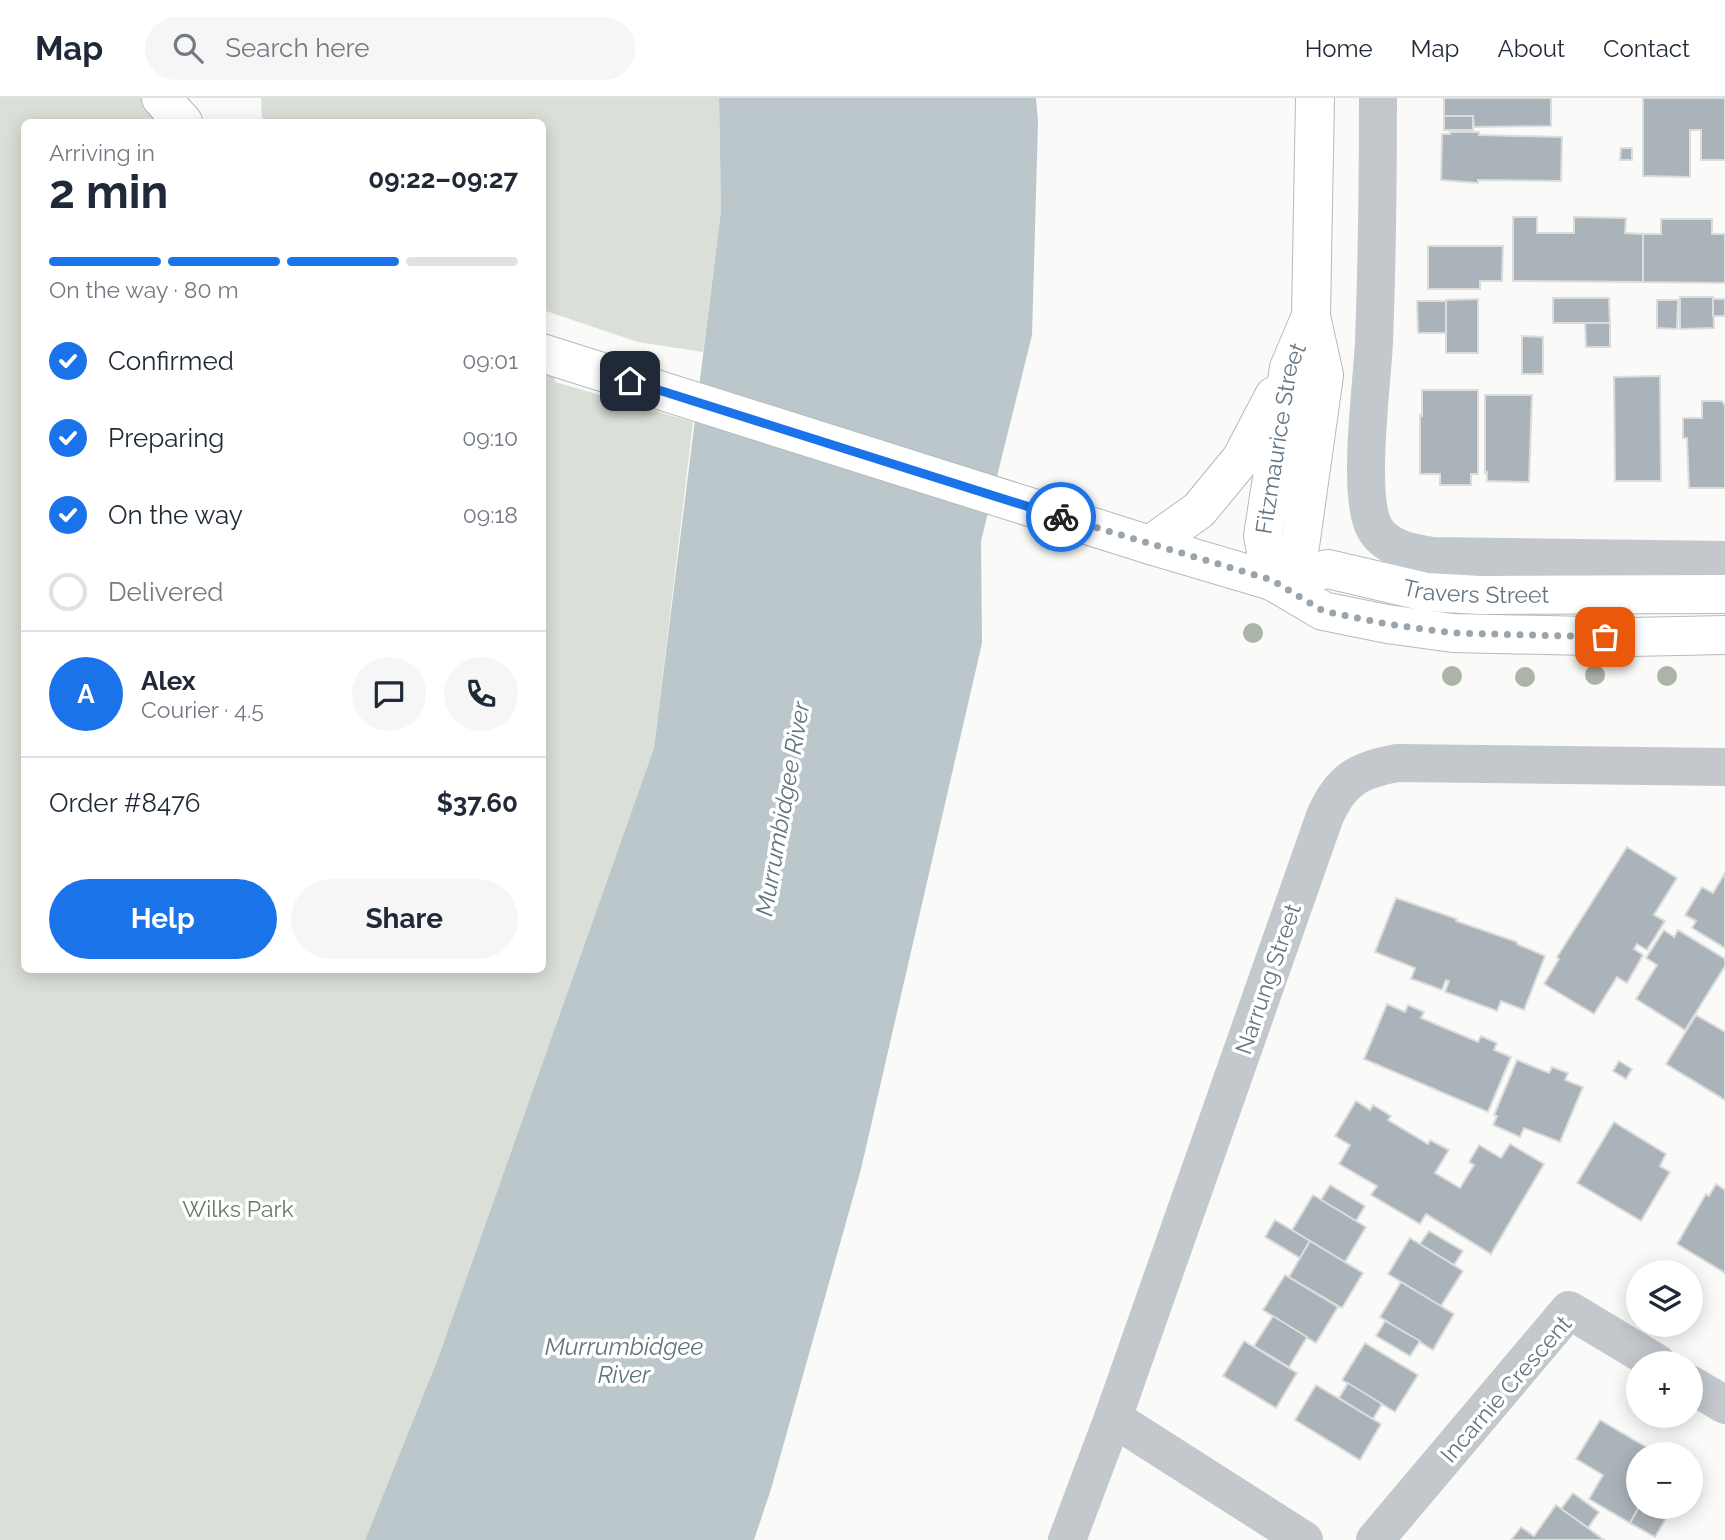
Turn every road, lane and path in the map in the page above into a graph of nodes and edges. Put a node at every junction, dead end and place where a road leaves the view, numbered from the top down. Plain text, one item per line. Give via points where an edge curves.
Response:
1 (161, 98) edge
2 (1315, 98) edge
3 (1378, 98) edge
4 (180, 119) edge
5 (1311, 316) junction
6 (546, 354) edge
7 (1289, 368) junction
8 (1150, 545) junction
9 (1725, 560) edge
10 (1272, 580) junction
11 (1725, 594) edge
12 (1725, 635) edge
13 (1725, 767) edge
14 (1637, 1351) edge
15 (1703, 1392) edge
16 (1725, 1405) edge
17 (1113, 1419) junction
18 (1067, 1540) edge
19 (1304, 1540) edge
20 (1375, 1540) edge

1 - 4 main road
2 - 5 main road, Fitzmaurice Street
3 - 9 street, Travers Street via 1374,341 1366,485 1375,529 1393,546 1433,556
5 - 7 main road, Fitzmaurice Street
5 - 10 main road, Fitzmaurice Street via 1324,376 1304,520 1300,546
6 - 8 main road, Travers Street
7 - 8 main road via 1241,459 1199,510
7 - 10 main road, Fitzmaurice Street via 1263,536
8 - 10 main road, Travers Street
10 - 11 main road, Travers Street via 1328,569 1426,592
10 - 12 main road, Travers Street via 1323,611 1453,633
13 - 17 street, Narrung Street via 1397,763 1366,771 1342,787 1325,817
14 - 20 street, Incarnie Crescent via 1569,1310
15 - 16 street
17 - 18 street, Narrung Street
17 - 19 street

